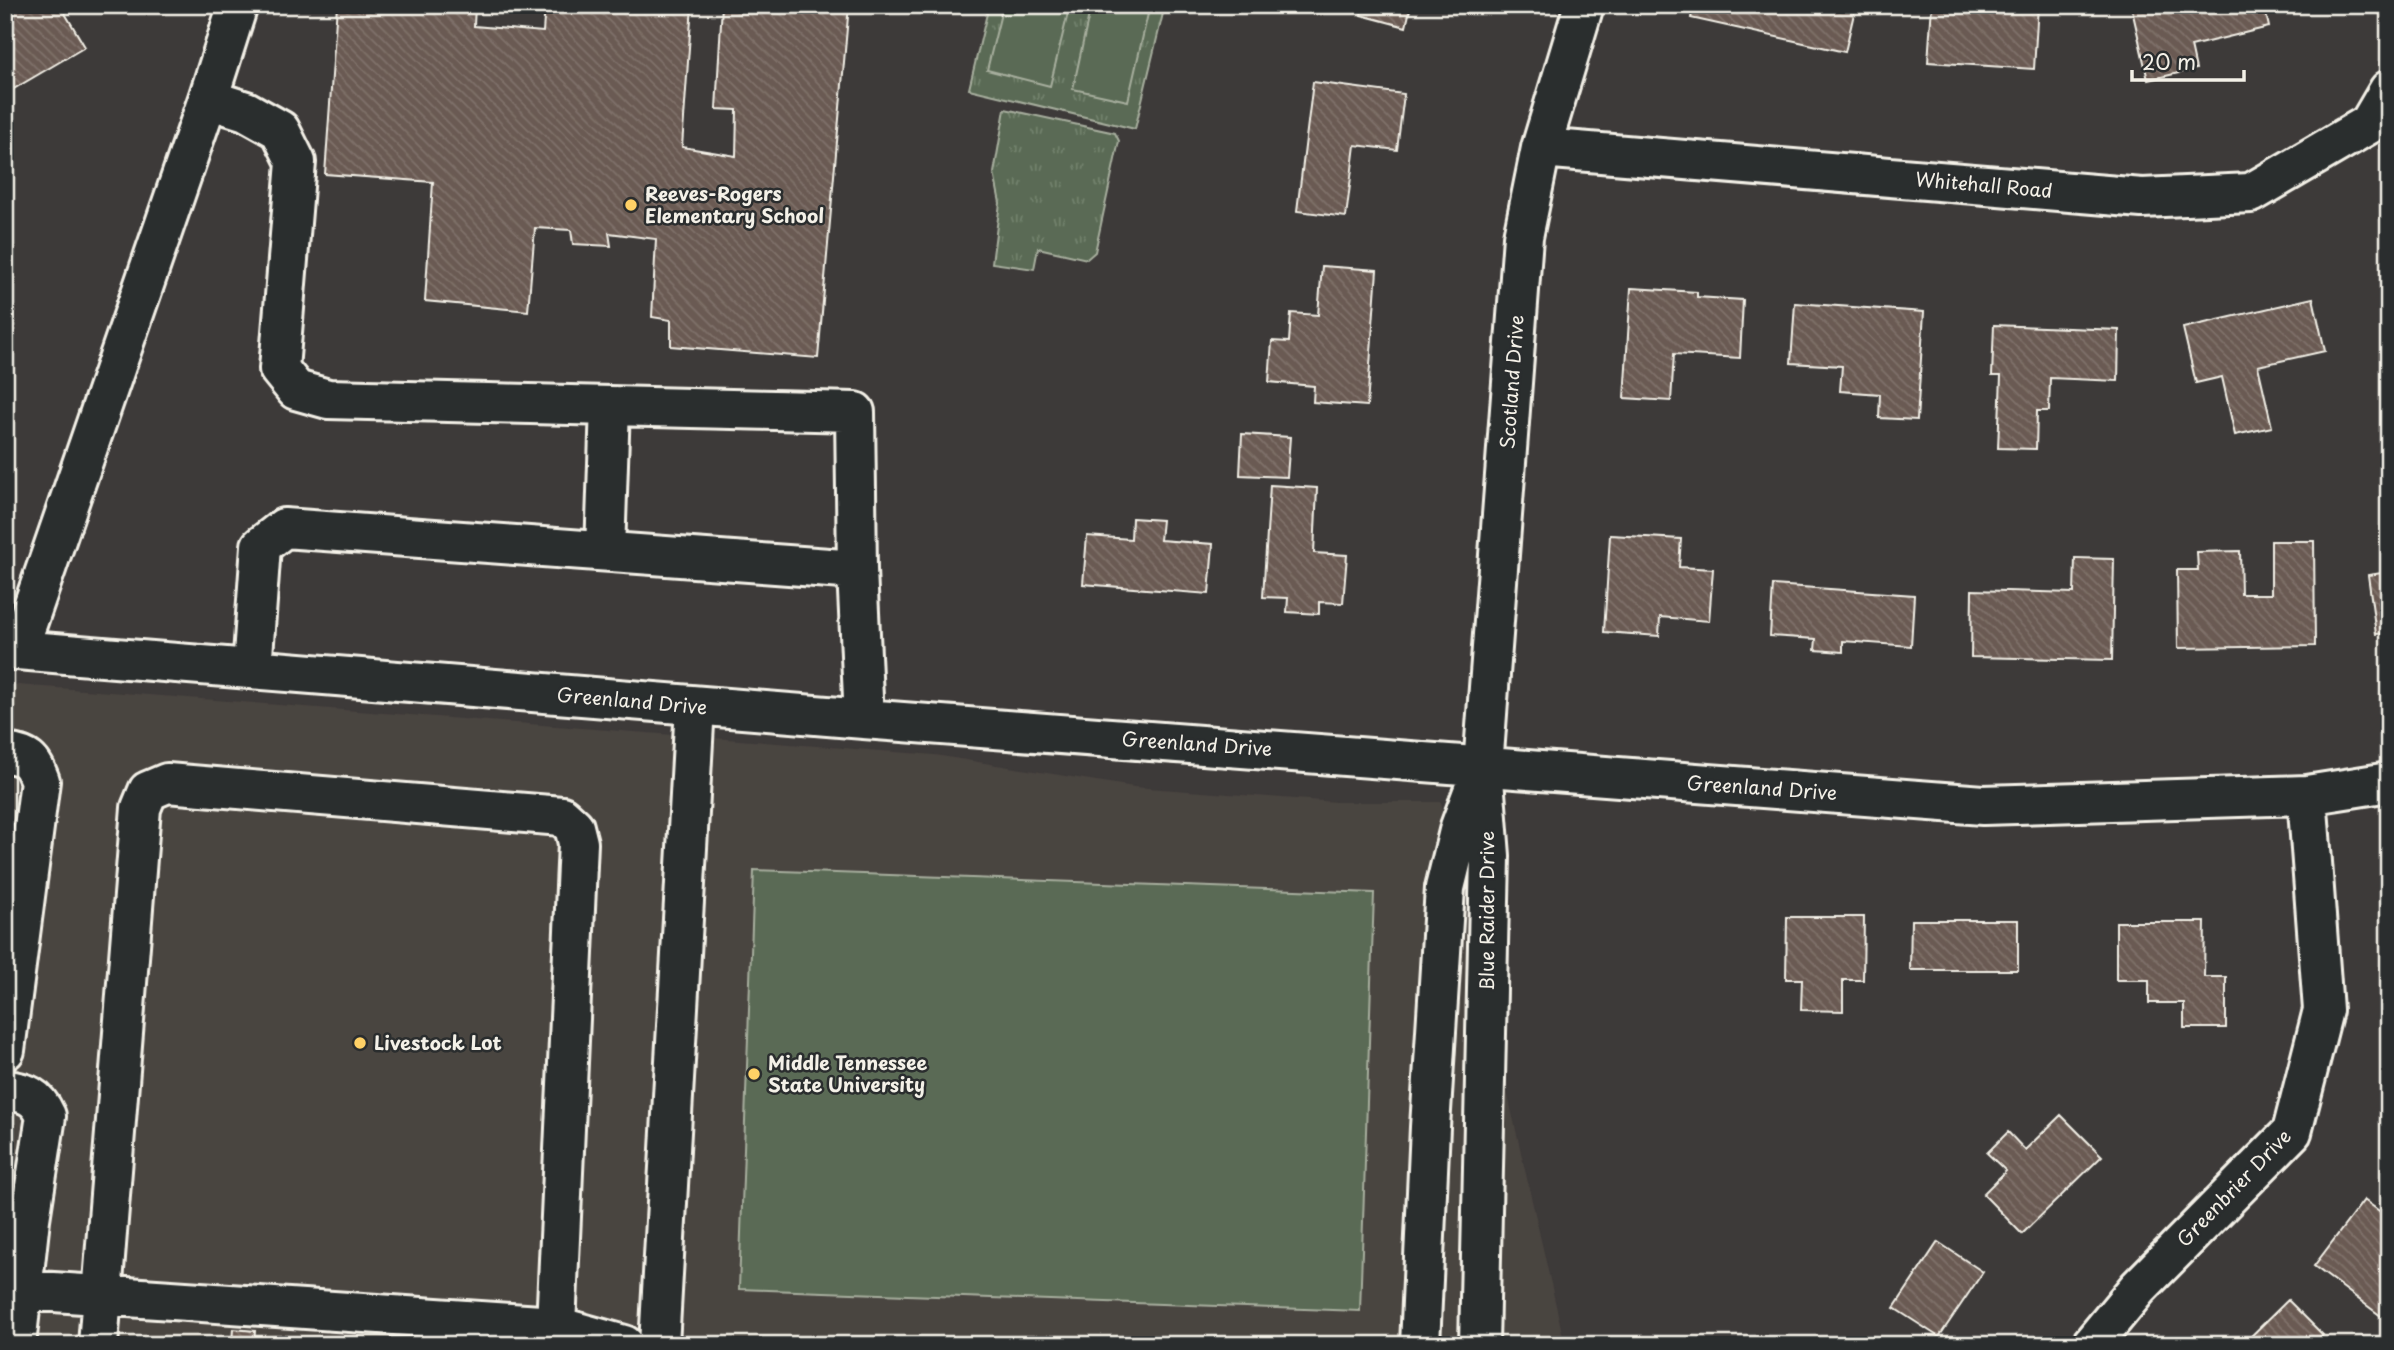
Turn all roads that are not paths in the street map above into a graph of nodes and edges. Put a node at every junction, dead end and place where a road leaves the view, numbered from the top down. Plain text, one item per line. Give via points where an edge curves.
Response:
1 (238, 5) edge
2 (1584, 5) edge
3 (2389, 90) edge
4 (208, 99) junction
5 (1541, 148) junction
6 (610, 406) junction
7 (605, 551) junction
8 (857, 570) junction
9 (12, 650) edge
10 (252, 669) junction
11 (695, 706) junction
12 (864, 719) junction
13 (5, 753) edge
14 (1483, 767) junction
15 (2389, 782) edge
16 (2308, 795) junction
17 (5, 1050) edge
18 (5, 1090) edge
19 (17, 1217) edge
20 (24, 1290) junction
21 (103, 1296) junction
22 (556, 1326) junction
23 (16, 1345) edge
24 (98, 1345) edge
25 (624, 1345) edge
26 (659, 1345) edge
27 (1420, 1345) edge
28 (1479, 1345) edge
29 (2091, 1345) edge

1 - 4 street
2 - 5 street, Scotland Drive
3 - 5 street, Whitehall Road via 2370,124 2251,193 2142,198
4 - 6 street via 246,111 280,130 296,162 279,369 296,390 328,398
4 - 9 street
5 - 14 street, Scotland Drive via 1523,237
6 - 7 street
6 - 8 street via 855,412
7 - 8 street
7 - 10 street via 284,528 261,546
8 - 12 street
9 - 10 street, Greenland Drive
10 - 11 street, Greenland Drive
11 - 12 street, Greenland Drive
11 - 26 street
12 - 14 street, Greenland Drive
13 - 17 street via 32,762 40,781
14 - 16 street, Greenland Drive via 1983,805
14 - 27 street, Blue Raider Drive via 1460,827 1445,888
14 - 28 street, Blue Raider Drive via 1490,856
15 - 16 street, Greenland Drive
16 - 29 street, Greenbrier Drive via 2323,1010 2292,1132 2138,1288
18 - 19 street via 26,1092 40,1103 46,1116
19 - 20 street
20 - 21 street
20 - 23 street
21 - 22 street
21 - 22 street via 141,808 148,791 167,783 562,816 573,827 578,843
21 - 24 street
22 - 25 street

